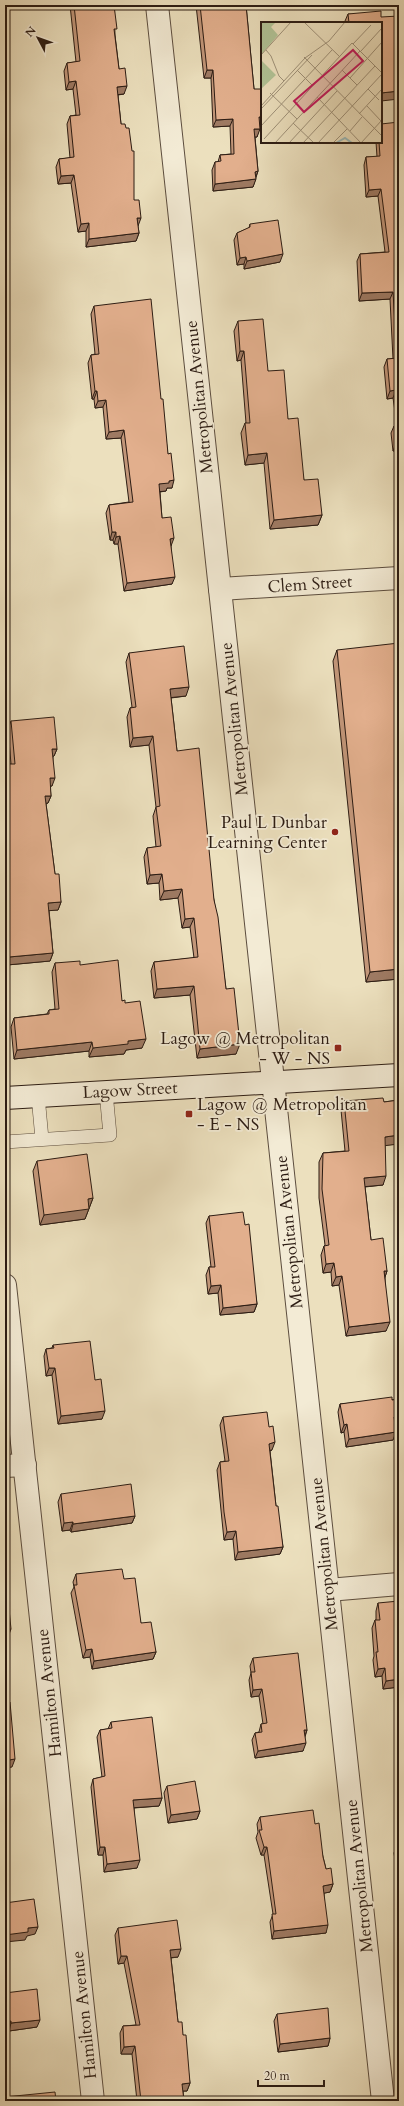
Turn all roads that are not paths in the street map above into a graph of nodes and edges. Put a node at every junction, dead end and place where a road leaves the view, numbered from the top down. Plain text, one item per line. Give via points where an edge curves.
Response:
1 (157, 5) edge
2 (399, 578) edge
3 (220, 589) junction
4 (399, 1075) edge
5 (273, 1083) junction
6 (106, 1092) junction
7 (38, 1096) junction
8 (5, 1098) edge
9 (42, 1139) junction
10 (5, 1142) edge
11 (5, 1285) edge
12 (15, 1466) edge
13 (399, 1584) edge
14 (328, 1590) junction
15 (93, 2101) edge
16 (383, 2101) edge

1 - 3 street, Metropolitan Avenue
2 - 3 street, Clem Street
3 - 5 street, Metropolitan Avenue
4 - 5 street, Lagow Street
5 - 6 street, Lagow Street
5 - 14 street, Metropolitan Avenue
6 - 7 street, Lagow Street
6 - 9 lane via 110,1135
7 - 8 street, Lagow Street
7 - 9 lane
9 - 10 lane
11 - 12 street, Hamilton Avenue
12 - 15 street, Hamilton Avenue
13 - 14 street
14 - 16 street, Metropolitan Avenue

